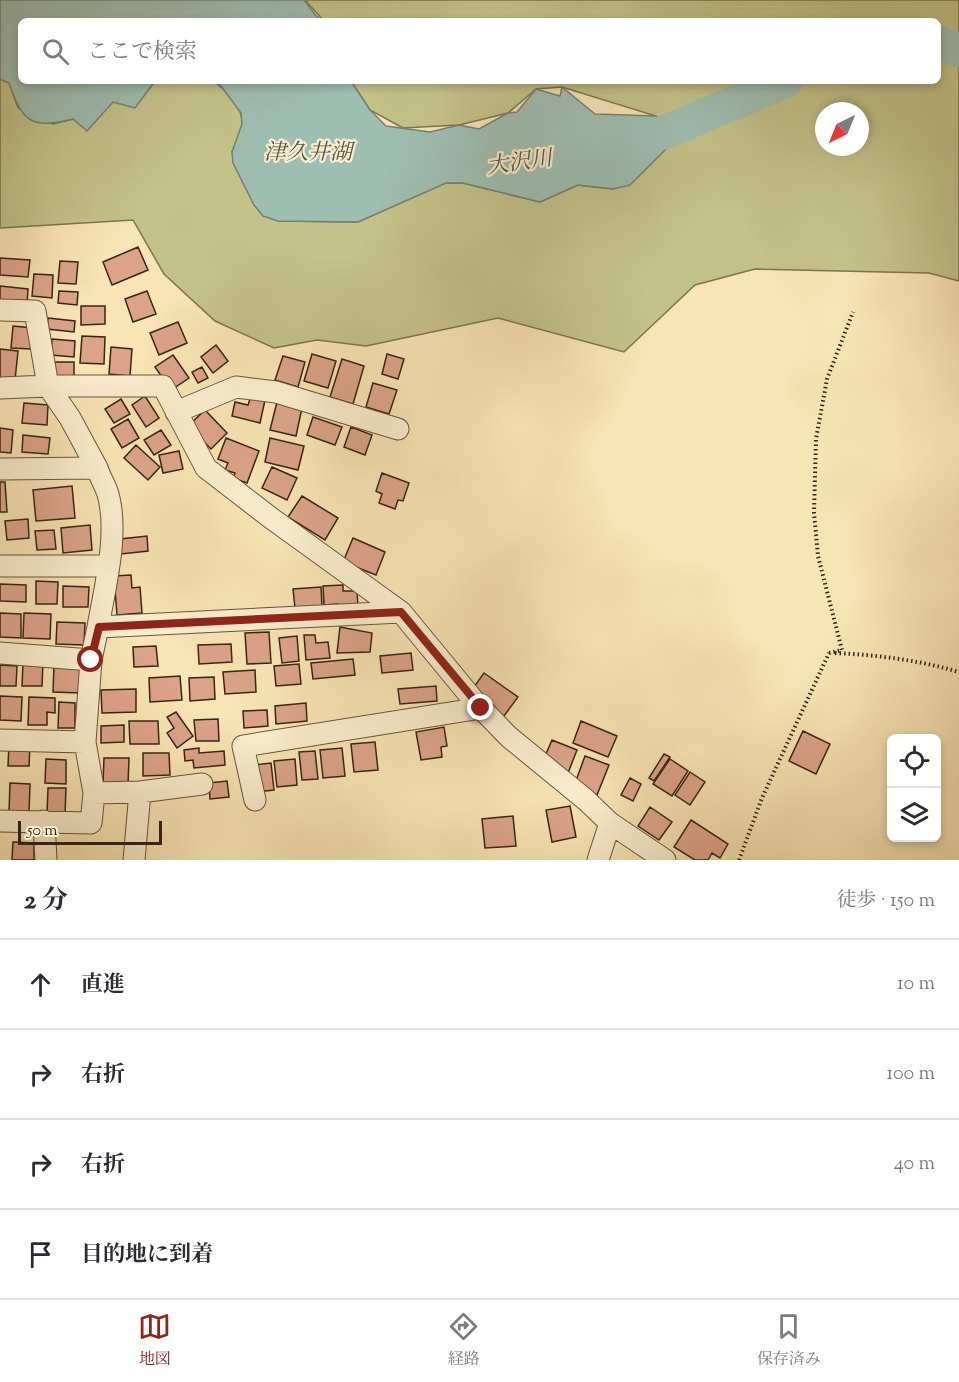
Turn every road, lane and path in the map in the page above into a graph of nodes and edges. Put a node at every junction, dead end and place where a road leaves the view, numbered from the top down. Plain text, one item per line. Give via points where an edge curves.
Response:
1 (0, 310) edge
2 (854, 312) dead end
3 (48, 386) junction
4 (0, 388) edge
5 (176, 412) junction
6 (398, 429) dead end
7 (96, 468) junction
8 (0, 469) edge
9 (0, 566) edge
10 (108, 566) junction
11 (401, 612) junction
12 (99, 627) junction
13 (0, 653) edge
14 (829, 653) junction
15 (91, 660) junction
16 (959, 672) edge
17 (481, 708) junction
18 (0, 740) edge
19 (86, 742) junction
20 (202, 784) dead end
21 (140, 792) junction
22 (94, 793) junction
23 (255, 800) dead end
24 (0, 821) edge
25 (44, 821) junction
26 (610, 824) junction
27 (46, 860) edge
28 (134, 860) edge
29 (598, 860) edge
30 (664, 860) edge
31 (739, 860) edge

1 - 3 street via 35,311
2 - 14 path via 827,379 816,439 814,513 818,556 842,650
3 - 4 street
3 - 5 street via 163,386
3 - 7 street
5 - 6 street via 236,387 276,392
5 - 11 street via 206,468
7 - 8 street
7 - 10 street via 111,510
9 - 10 street
10 - 12 street
11 - 12 street
11 - 17 street
12 - 15 street
13 - 15 street
14 - 16 path via 884,656
14 - 31 path via 762,798
15 - 19 street
17 - 23 street via 243,746
17 - 26 street
18 - 19 street
19 - 22 street
20 - 21 street
21 - 22 street
21 - 28 street
22 - 25 street via 91,824
24 - 25 street
25 - 27 street
26 - 29 street
26 - 30 street

